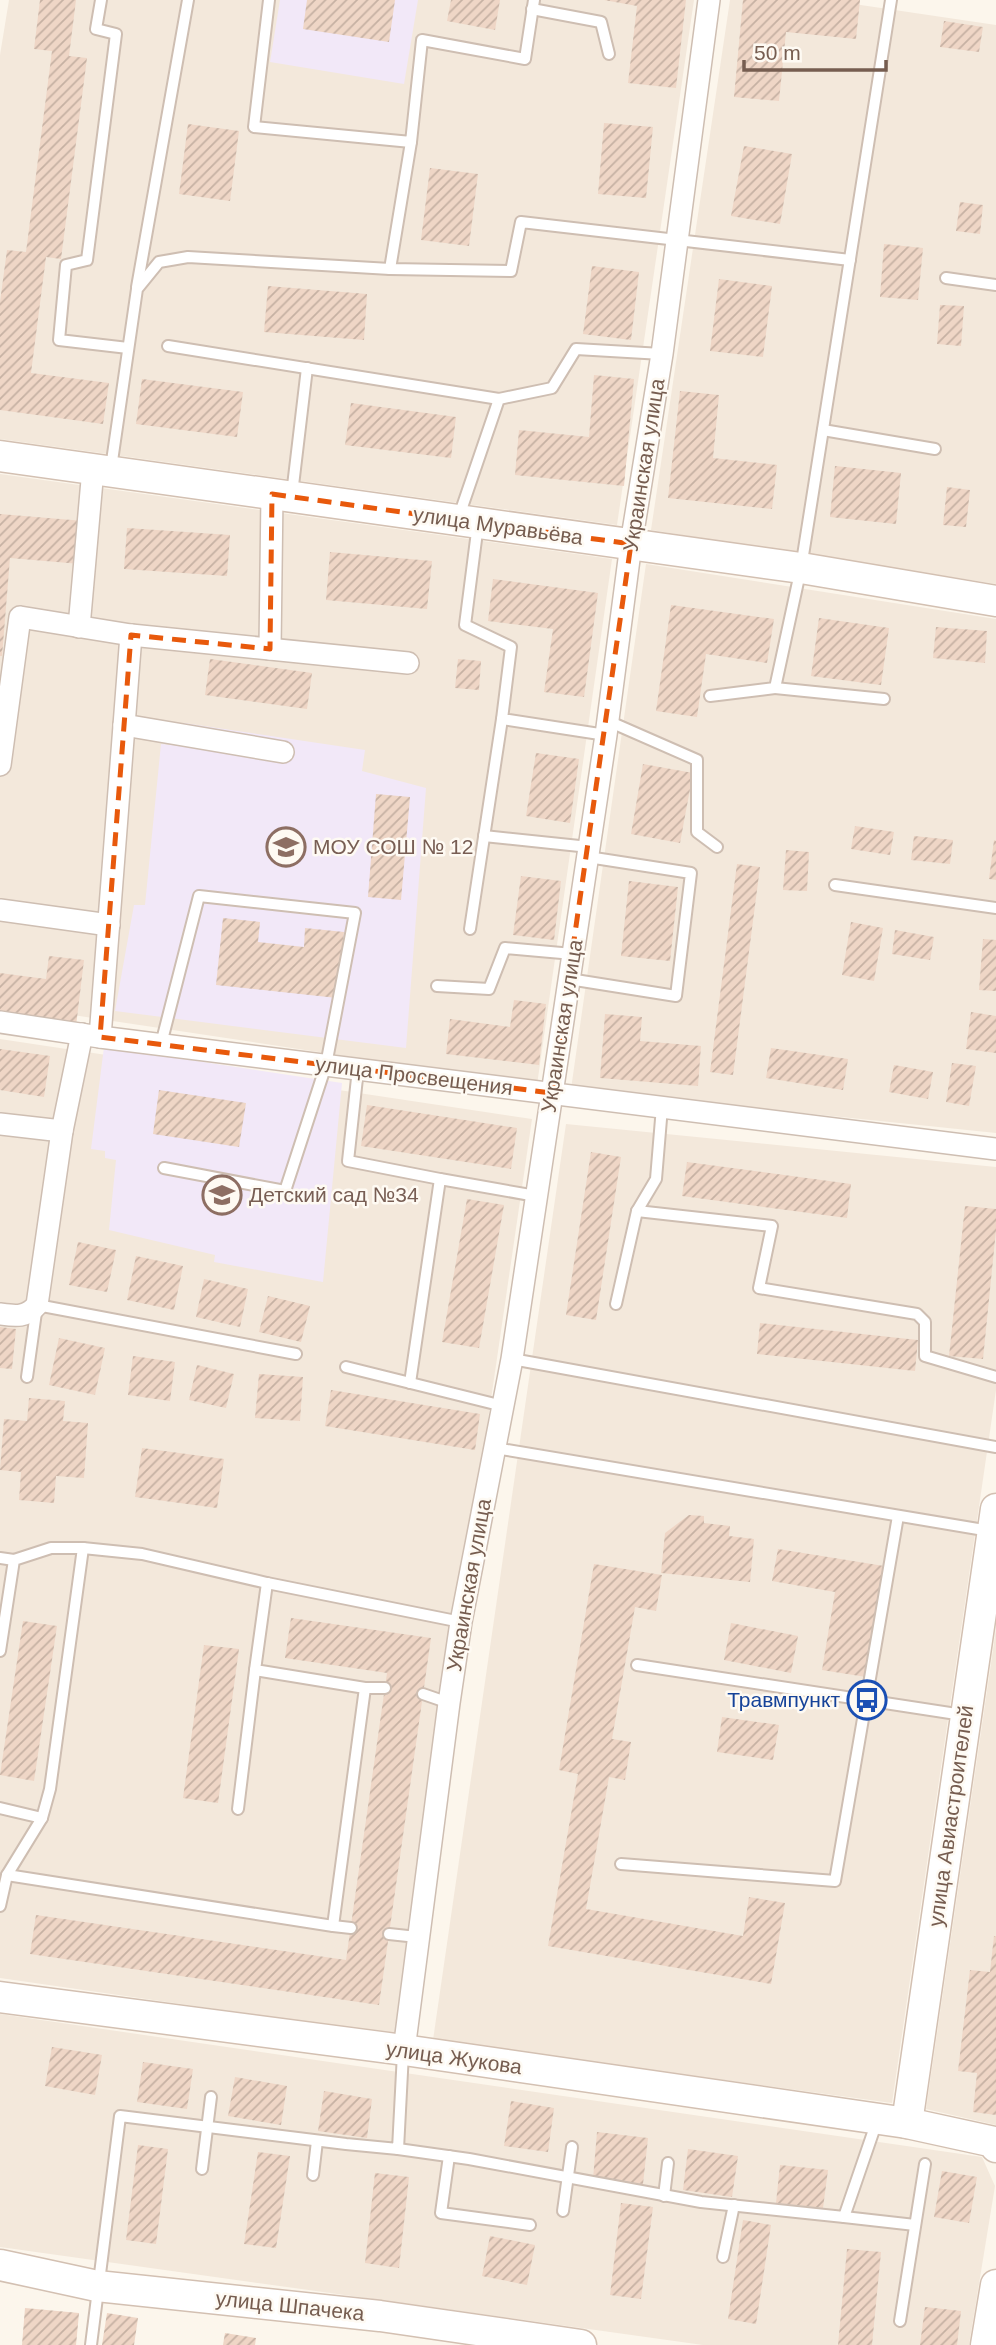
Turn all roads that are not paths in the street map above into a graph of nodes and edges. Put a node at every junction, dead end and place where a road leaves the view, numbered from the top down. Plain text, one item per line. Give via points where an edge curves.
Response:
1 (101, 0) edge
2 (188, 0) edge
3 (269, 0) edge
4 (709, 0) edge
5 (891, 0) edge
6 (533, 5) edge
7 (608, 54) dead end
8 (411, 142) junction
9 (678, 240) junction
10 (850, 260) junction
11 (390, 269) junction
12 (946, 278) dead end
13 (996, 285) edge
14 (137, 289) junction
15 (168, 346) dead end
16 (128, 348) junction
17 (662, 354) junction
18 (307, 368) junction
19 (499, 399) junction
20 (823, 429) junction
21 (934, 449) dead end
22 (0, 456) edge
23 (102, 470) junction
24 (282, 496) junction
25 (467, 523) junction
26 (631, 544) junction
27 (801, 568) junction
28 (996, 601) edge
29 (79, 626) junction
30 (131, 635) junction
31 (270, 649) junction
32 (408, 663) dead end
33 (775, 688) junction
34 (710, 696) dead end
35 (884, 699) dead end
36 (502, 719) junction
37 (124, 725) junction
38 (607, 728) junction
39 (283, 752) dead end
40 (0, 765) edge
41 (484, 836) junction
42 (717, 847) dead end
43 (589, 852) junction
44 (835, 886) dead end
45 (996, 908) edge
46 (0, 910) edge
47 (109, 925) junction
48 (470, 929) dead end
49 (573, 954) junction
50 (569, 979) junction
51 (437, 986) dead end
52 (0, 1021) edge
53 (91, 1035) junction
54 (161, 1044) junction
55 (326, 1065) junction
56 (358, 1069) junction
57 (552, 1093) junction
58 (662, 1107) junction
59 (0, 1124) edge
60 (62, 1131) junction
61 (996, 1149) edge
62 (164, 1168) dead end
63 (440, 1179) junction
64 (536, 1196) junction
65 (637, 1211) junction
66 (616, 1304) dead end
67 (37, 1305) junction
68 (0, 1314) edge
69 (296, 1354) dead end
70 (512, 1359) junction
71 (346, 1367) dead end
72 (27, 1377) dead end
73 (996, 1377) edge
74 (410, 1383) junction
75 (503, 1406) junction
76 (996, 1447) edge
77 (495, 1448) junction
78 (898, 1516) junction
79 (994, 1520) edge
80 (83, 1548) junction
81 (0, 1558) edge
82 (14, 1560) junction
83 (991, 1576) edge
84 (268, 1583) junction
85 (461, 1622) junction
86 (0, 1651) edge
87 (637, 1665) dead end
88 (255, 1670) junction
89 (365, 1688) junction
90 (385, 1688) dead end
91 (423, 1694) dead end
92 (866, 1700) junction
93 (449, 1703) junction
94 (966, 1716) junction
95 (0, 1808) edge
96 (238, 1809) dead end
97 (42, 1818) junction
98 (621, 1864) dead end
99 (7, 1875) junction
100 (0, 1906) edge
101 (333, 1926) junction
102 (351, 1928) dead end
103 (389, 1934) dead end
104 (417, 1937) junction
105 (0, 1997) edge
106 (404, 2050) junction
107 (211, 2096) dead end
108 (892, 2121) junction
109 (207, 2127) junction
110 (317, 2141) junction
111 (995, 2143) edge
112 (572, 2147) dead end
113 (397, 2149) junction
114 (449, 2156) junction
115 (668, 2163) dead end
116 (925, 2164) dead end
117 (202, 2169) dead end
118 (313, 2175) dead end
119 (568, 2179) junction
120 (664, 2196) junction
121 (734, 2206) junction
122 (563, 2211) dead end
123 (844, 2217) junction
124 (530, 2225) dead end
125 (915, 2225) junction
126 (723, 2256) dead end
127 (0, 2265) edge
128 (996, 2285) edge
129 (900, 2321) dead end
130 (91, 2345) edge
131 (581, 2345) edge
132 (986, 2345) edge

1 - 16 lane via 96,29 116,34 87,260 66,265 59,340
2 - 14 lane
3 - 8 lane via 254,127
4 - 9 street, Украинская улица
5 - 10 lane
6 - 7 lane via 601,22
6 - 8 lane via 525,59 422,40
8 - 11 lane
9 - 10 lane
9 - 11 lane via 521,222 511,271
9 - 17 street, Украинская улица
10 - 20 lane
11 - 14 lane via 188,257 159,262
12 - 13 lane
14 - 16 lane
15 - 18 lane
16 - 23 lane
17 - 19 lane via 576,349 552,388
17 - 26 street, Украинская улица
18 - 19 lane
18 - 24 lane
19 - 25 lane
20 - 21 lane
20 - 27 lane
22 - 23 street, улица Муравьёва
23 - 24 street, улица Муравьёва
23 - 29 street
24 - 25 street, улица Муравьёва
24 - 31 street
25 - 26 street, улица Муравьёва
25 - 36 lane via 465,625 511,647
26 - 27 street, улица Муравьёва
26 - 38 street, Украинская улица
27 - 28 street, улица Муравьёва
27 - 33 lane
29 - 30 street
29 - 40 street via 20,617
30 - 31 street
30 - 37 street
31 - 32 street
33 - 34 lane
33 - 35 lane
36 - 38 lane
36 - 41 lane
37 - 39 street
37 - 47 street
38 - 42 lane via 697,760 697,832
38 - 43 street, Украинская улица
41 - 43 lane
41 - 48 lane
43 - 49 street, Украинская улица
43 - 50 lane via 691,873 676,996
44 - 45 lane
46 - 47 street
47 - 53 street
49 - 50 street, Украинская улица
49 - 51 lane via 505,948 489,989
50 - 57 street, Украинская улица
52 - 53 street, улица Просвещения
53 - 54 street, улица Просвещения
53 - 60 street
54 - 55 street, улица Просвещения
54 - 55 lane via 199,896 355,913
55 - 56 street, улица Просвещения
55 - 62 lane via 285,1191
56 - 57 street, улица Просвещения
56 - 63 lane via 348,1161
57 - 58 street, улица Просвещения
57 - 64 street, Украинская улица
58 - 61 street, улица Просвещения
58 - 65 lane via 656,1178
59 - 60 street
60 - 67 street
63 - 64 lane
63 - 74 lane
64 - 70 street, Украинская улица
65 - 66 lane
65 - 73 lane via 772,1226 759,1288 917,1314 926,1322 925,1356
67 - 68 street via 26,1315
67 - 69 lane
67 - 72 lane
70 - 75 street, Украинская улица
70 - 76 lane
71 - 74 lane
74 - 75 lane
75 - 77 street, Украинская улица
77 - 78 lane
77 - 85 street, Украинская улица
78 - 79 lane
78 - 92 lane
79 - 83 street, улица Авиастроителей
80 - 82 lane via 51,1548
80 - 84 lane via 142,1554
80 - 97 lane via 50,1789
81 - 82 lane
82 - 86 lane
83 - 94 street, улица Авиастроителей
84 - 85 lane
84 - 88 lane
85 - 93 street, Украинская улица
87 - 92 lane
88 - 89 lane
88 - 96 lane
89 - 90 lane
89 - 101 lane
91 - 93 lane
92 - 94 lane
92 - 98 lane via 835,1881
93 - 104 street, Украинская улица
94 - 108 street, улица Авиастроителей
95 - 97 lane
97 - 99 lane
99 - 100 lane
99 - 101 lane
101 - 102 lane
103 - 104 lane
104 - 106 street, Украинская улица
105 - 106 street, улица Жукова
106 - 108 street, улица Жукова
106 - 113 lane
107 - 109 lane
108 - 111 street, улица Жукова
108 - 123 lane
109 - 110 lane
109 - 117 lane
109 - 130 lane via 120,2116
110 - 113 lane
110 - 118 lane
112 - 119 lane
113 - 114 lane
114 - 119 lane
114 - 124 lane via 441,2213
115 - 120 lane
116 - 125 lane
119 - 120 lane
119 - 122 lane
120 - 121 lane
121 - 123 lane
121 - 126 lane
123 - 125 lane
125 - 129 lane
127 - 131 street, улица Шпачека via 97,2286 380,2316
128 - 132 street

